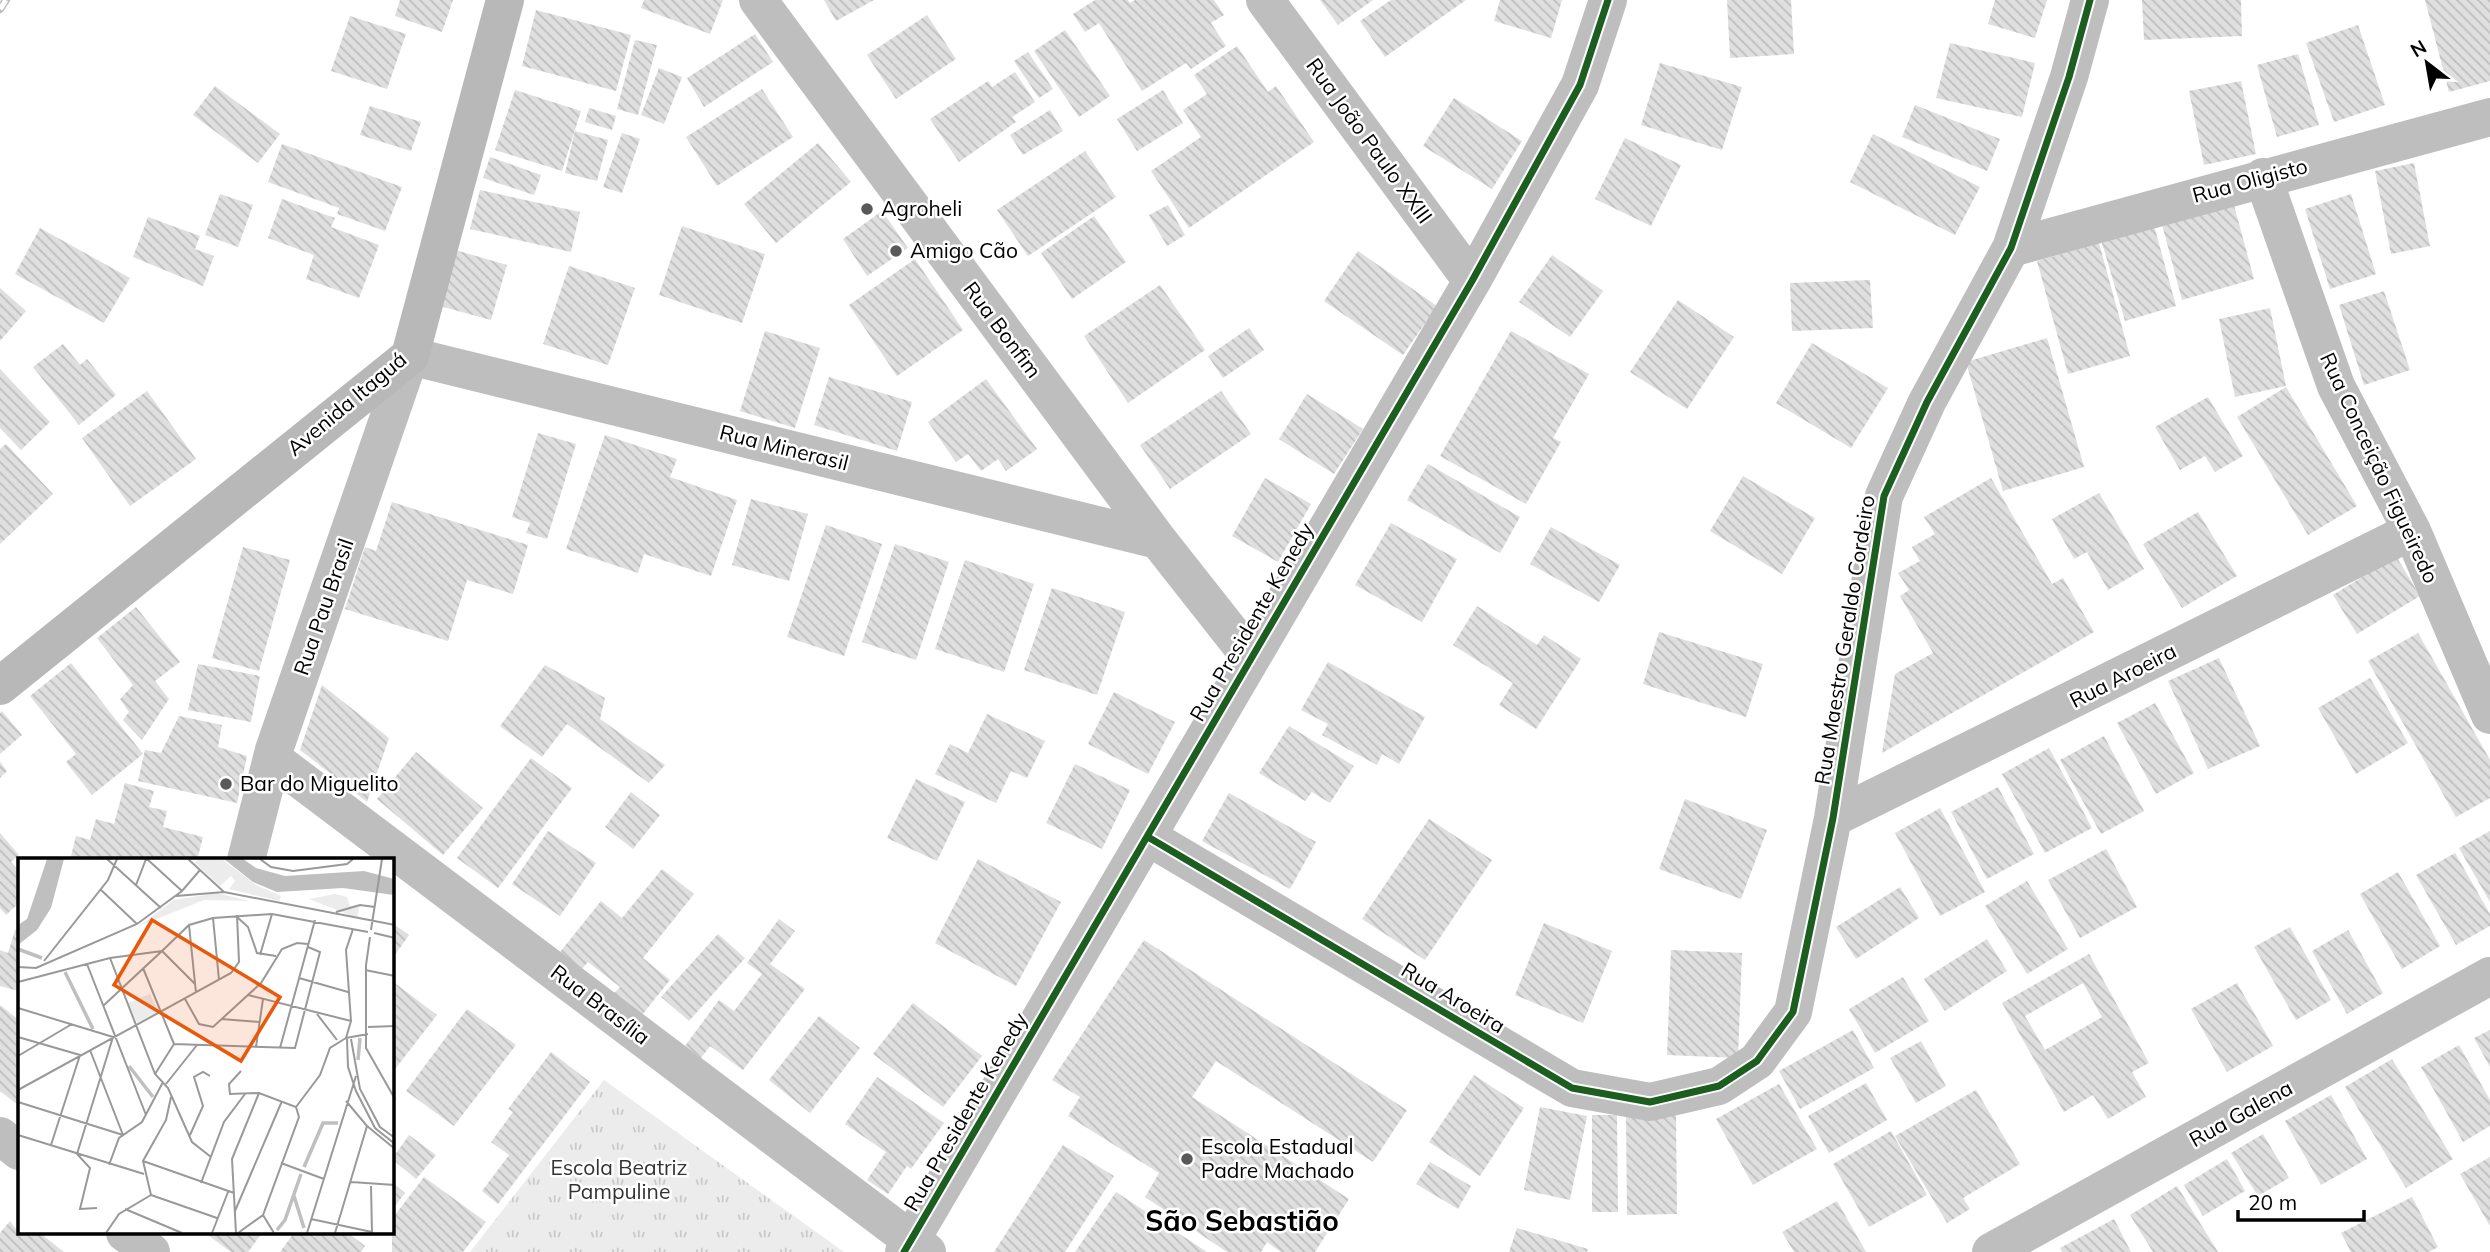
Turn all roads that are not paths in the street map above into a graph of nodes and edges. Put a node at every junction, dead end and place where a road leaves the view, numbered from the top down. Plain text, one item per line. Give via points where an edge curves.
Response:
1 (505, 0) edge
2 (758, 0) edge
3 (1265, 0) edge
4 (1608, 0) edge
5 (2090, 0) edge
6 (2490, 117) edge
7 (2263, 177) junction
8 (2011, 248) junction
9 (1472, 281) junction
10 (410, 356) junction
11 (2412, 531) junction
12 (1158, 540) junction
13 (1251, 658) junction
14 (0, 686) edge
15 (2490, 715) edge
16 (273, 759) junction
17 (1833, 818) junction
18 (1147, 837) junction
19 (247, 858) edge
20 (2490, 976) edge
21 (1757, 1061) joint
22 (0, 1136) edge
23 (18, 1150) edge
24 (914, 1248) edge
25 (1991, 1252) edge

1 - 10 main road, Avenida Itaguá
2 - 12 street, Rua Bonfim
3 - 9 street, Rua João Paulo XXIII
4 - 9 street, Rua Presidente Kenedy via 1580,85
5 - 8 street, Rua Maestro Geraldo Cordeiro
6 - 7 street, Rua Oligisto
7 - 8 street, Rua Oligisto
7 - 11 street, Rua Conceição Figueiredo via 2336,386
8 - 17 street, Rua Maestro Geraldo Cordeiro via 1927,402 1884,496
9 - 13 street, Rua Presidente Kenedy
10 - 12 street, Rua Minerasil
10 - 14 main road, Avenida Itaguá
10 - 16 street, Rua Pau Brasil
11 - 15 street, Rua Conceição Figueiredo
11 - 17 street, Rua Aroeira
12 - 13 street, Rua Bonfim
13 - 18 street, Rua Presidente Kenedy
16 - 19 street, Rua Pau Brasil
16 - 24 street, Rua Brasília
17 - 21 street, Rua Maestro Geraldo Cordeiro via 1793,1012
18 - 21 street, Rua Aroeira via 1572,1088 1650,1102 1719,1086
18 - 24 street, Rua Presidente Kenedy
20 - 25 street, Rua Galena
22 - 23 street

